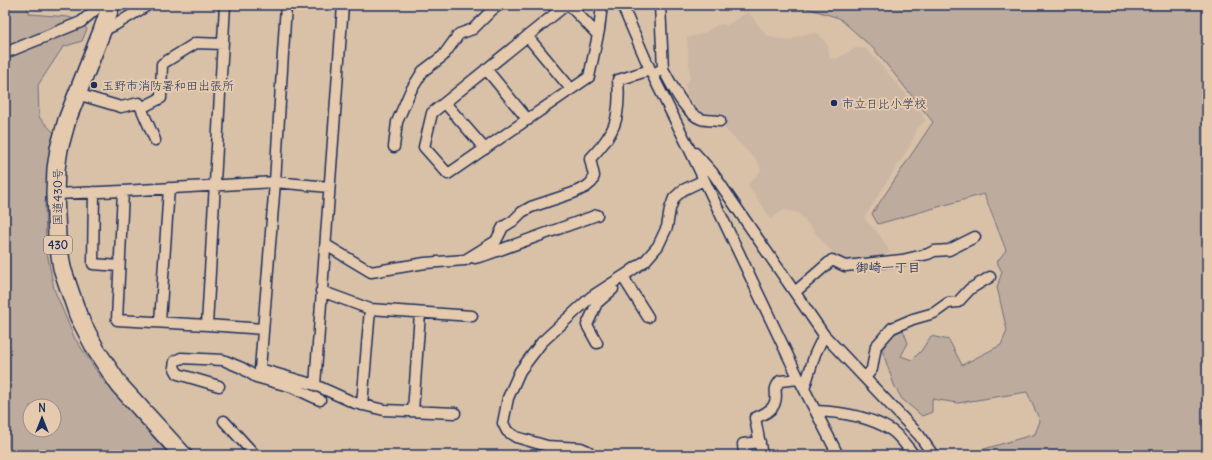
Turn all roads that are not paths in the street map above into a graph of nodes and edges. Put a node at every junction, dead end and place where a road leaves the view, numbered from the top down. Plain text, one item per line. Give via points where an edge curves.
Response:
1 (98, 5) edge
2 (111, 5) edge
3 (148, 5) edge
4 (225, 5) edge
5 (286, 5) edge
6 (343, 5) edge
7 (499, 5) edge
8 (568, 5) edge
9 (602, 5) edge
10 (622, 5) edge
11 (660, 5) edge
12 (102, 31) junction
13 (598, 35) junction
14 (528, 36) junction
15 (223, 44) junction
16 (5, 53) edge
17 (663, 69) junction
18 (486, 70) junction
19 (651, 72) junction
20 (571, 89) junction
21 (77, 94) junction
22 (445, 103) junction
23 (141, 108) junction
24 (528, 120) junction
25 (720, 121) dead end
26 (155, 140) dead end
27 (688, 146) junction
28 (394, 147) dead end
29 (485, 149) junction
30 (704, 180) junction
31 (275, 182) junction
32 (215, 185) junction
33 (330, 187) junction
34 (169, 188) junction
35 (123, 191) junction
36 (94, 192) junction
37 (55, 194) junction
38 (597, 215) dead end
39 (975, 237) dead end
40 (326, 245) junction
41 (465, 260) junction
42 (119, 266) junction
43 (990, 277) dead end
44 (626, 278) junction
45 (321, 291) junction
46 (795, 292) junction
47 (370, 309) junction
48 (420, 313) junction
49 (472, 316) dead end
50 (648, 317) dead end
51 (160, 322) junction
52 (207, 325) junction
53 (263, 329) junction
54 (824, 336) junction
55 (597, 343) dead end
56 (258, 373) junction
57 (865, 378) junction
58 (799, 379) junction
59 (314, 385) junction
60 (219, 386) dead end
61 (804, 389) junction
62 (320, 400) dead end
63 (362, 405) junction
64 (413, 411) junction
65 (816, 411) junction
66 (455, 413) dead end
67 (224, 421) dead end
68 (760, 442) junction
69 (183, 455) edge
70 (255, 455) edge
71 (589, 455) edge
72 (742, 455) edge
73 (762, 455) edge
74 (838, 455) edge
75 (914, 455) edge
76 (933, 455) edge

1 - 16 street via 81,22
2 - 12 highway, 国道430号 / 430
3 - 12 street
4 - 15 street
5 - 31 street
6 - 33 street
7 - 28 street via 473,29 459,34 443,56 423,71 410,92 397,122
8 - 13 street
8 - 14 street
9 - 13 street
10 - 19 street
11 - 17 street
12 - 21 highway, 国道430号 / 430
13 - 20 street via 589,77
14 - 18 street
14 - 20 street
15 - 23 street via 196,43 162,64 161,98
15 - 32 street
17 - 19 street
17 - 25 street via 692,114 701,119
18 - 22 street
18 - 24 street
19 - 27 street
19 - 41 street via 618,80 615,123 603,146 590,159 594,176 592,182 573,193 522,212 513,222 503,227 496,241
20 - 24 street
21 - 23 street via 122,107 140,103
21 - 37 highway, 国道430号 / 430 via 59,149
22 - 29 street
22 - 29 street via 432,113 424,146 448,174
23 - 26 street
24 - 29 street
27 - 30 street
27 - 46 street via 712,172
30 - 44 street via 683,190 674,198 667,227 658,246
30 - 58 street
31 - 32 street
31 - 33 street
31 - 53 street
32 - 34 street
32 - 52 street
33 - 40 street
34 - 35 street
34 - 51 street
35 - 36 street
35 - 42 street
36 - 37 street
36 - 42 street via 93,264
37 - 69 highway, 国道430号 / 430 via 62,268 82,322 96,350 120,386
38 - 41 street via 483,256
39 - 46 street via 949,250 934,251 902,260 845,266 832,260
40 - 41 street via 371,272 425,263
40 - 45 street
42 - 51 street via 117,320
43 - 57 street via 970,289 958,302 948,303 934,313 892,328 876,346 872,369
44 - 50 street
44 - 55 street via 597,302 587,325
44 - 71 street via 591,297 542,342 520,372 508,398 503,423 507,431 516,437 547,446 588,450
45 - 47 street
45 - 59 street
46 - 54 street
47 - 48 street
47 - 63 street
48 - 49 street
48 - 64 street
51 - 52 street
52 - 53 street
53 - 56 street
54 - 57 street
54 - 61 street via 815,354
56 - 59 street
56 - 60 street via 223,360 181,358 175,361 174,367 178,374
56 - 62 street
57 - 76 street via 919,435
58 - 61 street
58 - 68 street via 780,381 776,386 775,404 770,411 755,418
59 - 63 street
61 - 65 street
63 - 64 street via 384,410
64 - 66 street
65 - 74 street
65 - 75 street via 834,412 874,422 892,431
67 - 70 street
68 - 72 street via 743,444
68 - 73 street

